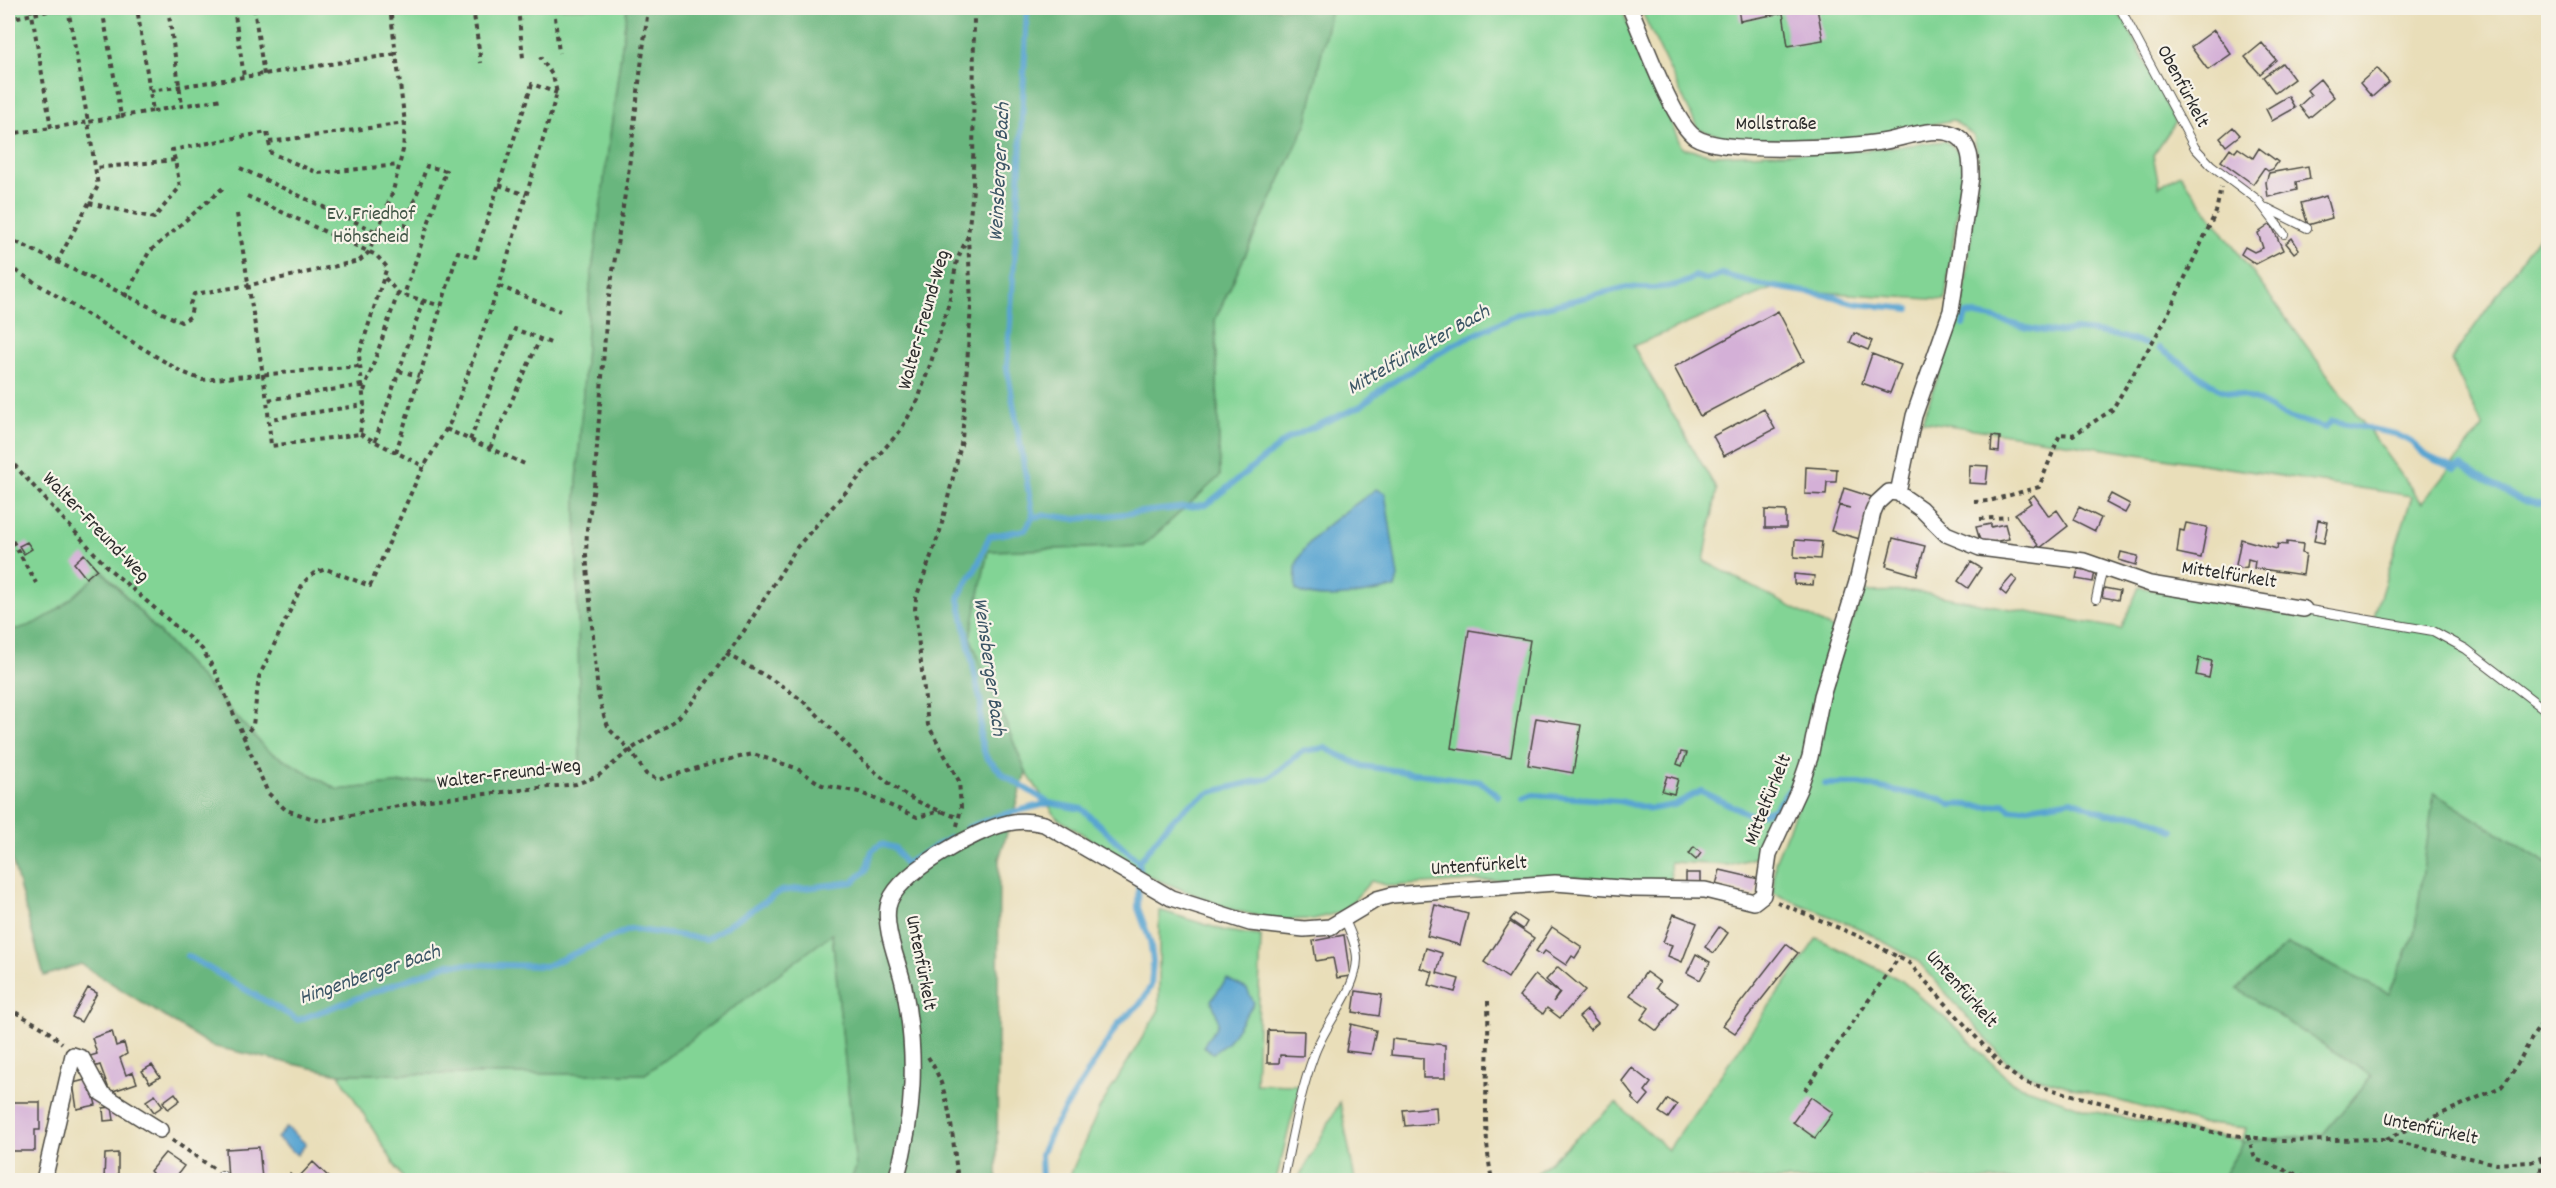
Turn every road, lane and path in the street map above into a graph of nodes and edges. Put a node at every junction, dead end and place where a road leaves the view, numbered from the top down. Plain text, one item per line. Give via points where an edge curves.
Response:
1 (31, 8) edge
2 (63, 8) edge
3 (68, 8) edge
4 (102, 8) edge
5 (137, 8) edge
6 (168, 8) edge
7 (234, 8) edge
8 (254, 8) edge
9 (390, 8) edge
10 (473, 8) edge
11 (518, 8) edge
12 (554, 8) edge
13 (648, 8) edge
14 (974, 8) edge
15 (1629, 8) edge
16 (2120, 8) edge
17 (32, 14) junction
18 (8, 19) edge
19 (559, 53) dead end
20 (397, 54) junction
21 (540, 57) dead end
22 (523, 58) dead end
23 (481, 63) dead end
24 (264, 75) junction
25 (8, 76) edge
26 (244, 77) junction
27 (179, 86) junction
28 (150, 92) junction
29 (557, 93) junction
30 (222, 99) dead end
31 (182, 105) junction
32 (153, 111) junction
33 (121, 116) junction
34 (88, 122) junction
35 (405, 123) junction
36 (51, 128) junction
37 (15, 133) junction
38 (8, 134) edge
39 (269, 142) junction
40 (175, 160) junction
41 (399, 165) junction
42 (95, 168) junction
43 (240, 168) dead end
44 (2223, 175) junction
45 (499, 185) junction
46 (224, 187) dead end
47 (526, 195) junction
48 (247, 196) dead end
49 (89, 202) junction
50 (2266, 208) junction
51 (237, 214) dead end
52 (2307, 228) dead end
53 (376, 232) junction
54 (2284, 234) dead end
55 (968, 236) junction
56 (8, 238) edge
57 (374, 239) junction
58 (369, 252) junction
59 (57, 262) junction
60 (8, 266) edge
61 (384, 277) junction
62 (250, 285) junction
63 (499, 286) junction
64 (398, 293) junction
65 (404, 295) junction
66 (125, 297) junction
67 (423, 301) junction
68 (441, 306) junction
69 (560, 310) dead end
70 (540, 339) junction
71 (553, 344) dead end
72 (360, 366) junction
73 (399, 371) junction
74 (264, 376) junction
75 (419, 376) junction
76 (362, 385) junction
77 (363, 394) junction
78 (267, 400) junction
79 (364, 405) junction
80 (270, 419) junction
81 (446, 429) junction
82 (360, 434) junction
83 (470, 440) junction
84 (375, 441) junction
85 (490, 448) junction
86 (396, 452) junction
87 (8, 458) edge
88 (527, 465) dead end
89 (425, 466) junction
90 (1898, 493) junction
91 (1974, 502) dead end
92 (2008, 517) dead end
93 (1980, 519) dead end
94 (8, 533) edge
95 (2103, 567) junction
96 (36, 583) dead end
97 (2096, 599) dead end
98 (2304, 609) joint
99 (726, 654) junction
100 (2548, 712) edge
101 (243, 738) junction
102 (630, 750) junction
103 (942, 811) junction
104 (959, 818) junction
105 (953, 847) junction
106 (1763, 895) junction
107 (1345, 920) junction
108 (1900, 956) junction
109 (1488, 1001) dead end
110 (8, 1008) edge
111 (2548, 1017) edge
112 (913, 1039) junction
113 (73, 1055) junction
114 (1805, 1090) dead end
115 (160, 1130) joint
116 (2248, 1136) junction
117 (2385, 1139) junction
118 (2548, 1155) edge
119 (2542, 1157) junction
120 (222, 1178) edge
121 (44, 1180) edge
122 (896, 1180) edge
123 (958, 1180) edge
124 (1283, 1180) edge
125 (1492, 1180) edge
126 (2312, 1180) edge
127 (2540, 1180) edge

1 - 17 path
2 - 17 path
3 - 34 path
4 - 33 path
5 - 28 path
6 - 27 path
7 - 26 path
8 - 24 path
9 - 20 path
10 - 23 path
11 - 22 path
12 - 19 path
13 - 102 path via 623,215 607,309 586,555 598,694 609,729
14 - 55 path via 973,189
15 - 90 street, Mollstraße via 1680,120 1700,140 1736,146 1828,146 1949,133 1966,146 1971,177 1951,311 1914,416
16 - 44 lane, Obenfürkelt via 2195,148
17 - 18 path
17 - 36 path
20 - 24 path
20 - 35 path
21 - 29 path via 553,76
24 - 26 path
25 - 37 path
26 - 27 path
27 - 28 path
27 - 31 path
28 - 32 path
29 - 45 path via 532,84
29 - 47 path
30 - 31 path
31 - 32 path
32 - 33 path
33 - 34 path
34 - 36 path
34 - 42 path
35 - 39 path
35 - 41 path
36 - 37 path
37 - 38 path
39 - 40 path via 267,132 172,150
39 - 41 path via 271,153 318,173
40 - 42 path
40 - 49 path via 180,187 154,218
41 - 53 path
42 - 49 path via 98,186
43 - 53 path
44 - 50 lane, Obenfürkelt
44 - 91 path via 2216,212 2190,268 2154,341 2112,410 2073,435 2060,434 2039,487
45 - 47 path
45 - 68 path via 475,257 458,252
46 - 66 path via 149,252
47 - 63 path
48 - 58 path
49 - 59 path
50 - 52 lane
50 - 54 lane
51 - 62 path
53 - 57 path
55 - 99 path, Walter-Freund-Weg via 957,260 931,362 910,416 890,445 797,547
55 - 104 path via 970,315 962,440 940,531 915,610 928,725 959,781
56 - 59 path
57 - 58 path
57 - 65 path via 402,235 427,166 446,171
58 - 61 path via 387,267
58 - 62 path via 359,261
59 - 66 path
60 - 74 path via 191,376 202,380
61 - 64 path
61 - 72 path via 359,355
62 - 66 path via 194,294 189,304 190,317 181,322
62 - 74 path
63 - 69 path
63 - 81 path
64 - 65 path
64 - 77 path
65 - 67 path
67 - 68 path
67 - 73 path
68 - 75 path
70 - 71 path
70 - 83 path via 515,329
70 - 85 path
72 - 74 path
72 - 76 path
73 - 75 path
73 - 84 path
74 - 78 path
75 - 86 path
76 - 77 path
76 - 78 path
77 - 79 path
78 - 80 path
79 - 80 path
79 - 82 path
80 - 82 path via 271,446
81 - 83 path
81 - 89 path
82 - 84 path
83 - 85 path
84 - 86 path
85 - 88 path
86 - 89 path
87 - 101 path, Walter-Freund-Weg via 107,567 202,649
89 - 101 path via 370,586 326,569 303,583 259,677 254,724
90 - 95 street, Mittelfürkelt via 1946,534 1964,543
90 - 106 street, Mittelfürkelt via 1882,496 1873,512 1857,582 1828,674 1810,757 1769,854
92 - 93 path
94 - 96 path
95 - 97 lane
95 - 98 street, Mittelfürkelt via 2150,584
98 - 100 lane, Mittelfürkelt via 2433,631 2466,649
99 - 102 path, Walter-Freund-Weg via 676,720
99 - 103 path via 782,685 898,790
101 - 102 path, Walter-Freund-Weg via 273,800 294,814 320,821 430,800 576,784 598,776
102 - 103 path via 646,774 658,780 753,754 796,768 822,785 859,792 917,817
103 - 104 path
104 - 105 path
105 - 107 street, Untenfürkelt via 996,826 1032,821 1053,828 1156,890 1217,915 1278,928 1330,927
105 - 112 street, Untenfürkelt via 901,884 888,907
106 - 107 street, Untenfürkelt via 1760,900 1747,902 1685,888 1555,883 1480,887 1392,895 1377,899
106 - 108 path, Untenfürkelt
107 - 124 lane via 1357,959 1353,982 1322,1036 1308,1074
108 - 114 path
108 - 116 path, Untenfürkelt via 1926,979 2004,1068 2023,1082 2216,1133
109 - 125 path via 1484,1125
110 - 113 path via 45,1029
111 - 117 path via 2501,1087
112 - 122 street, Untenfürkelt via 912,1102
112 - 123 path via 936,1069 945,1094
113 - 115 street via 82,1058 101,1093
113 - 121 street
115 - 120 path
116 - 117 path, Untenfürkelt via 2281,1141
116 - 126 path via 2255,1159
117 - 119 path, Untenfürkelt via 2496,1164 2516,1164
118 - 119 path, Untenfürkelt
119 - 127 path

